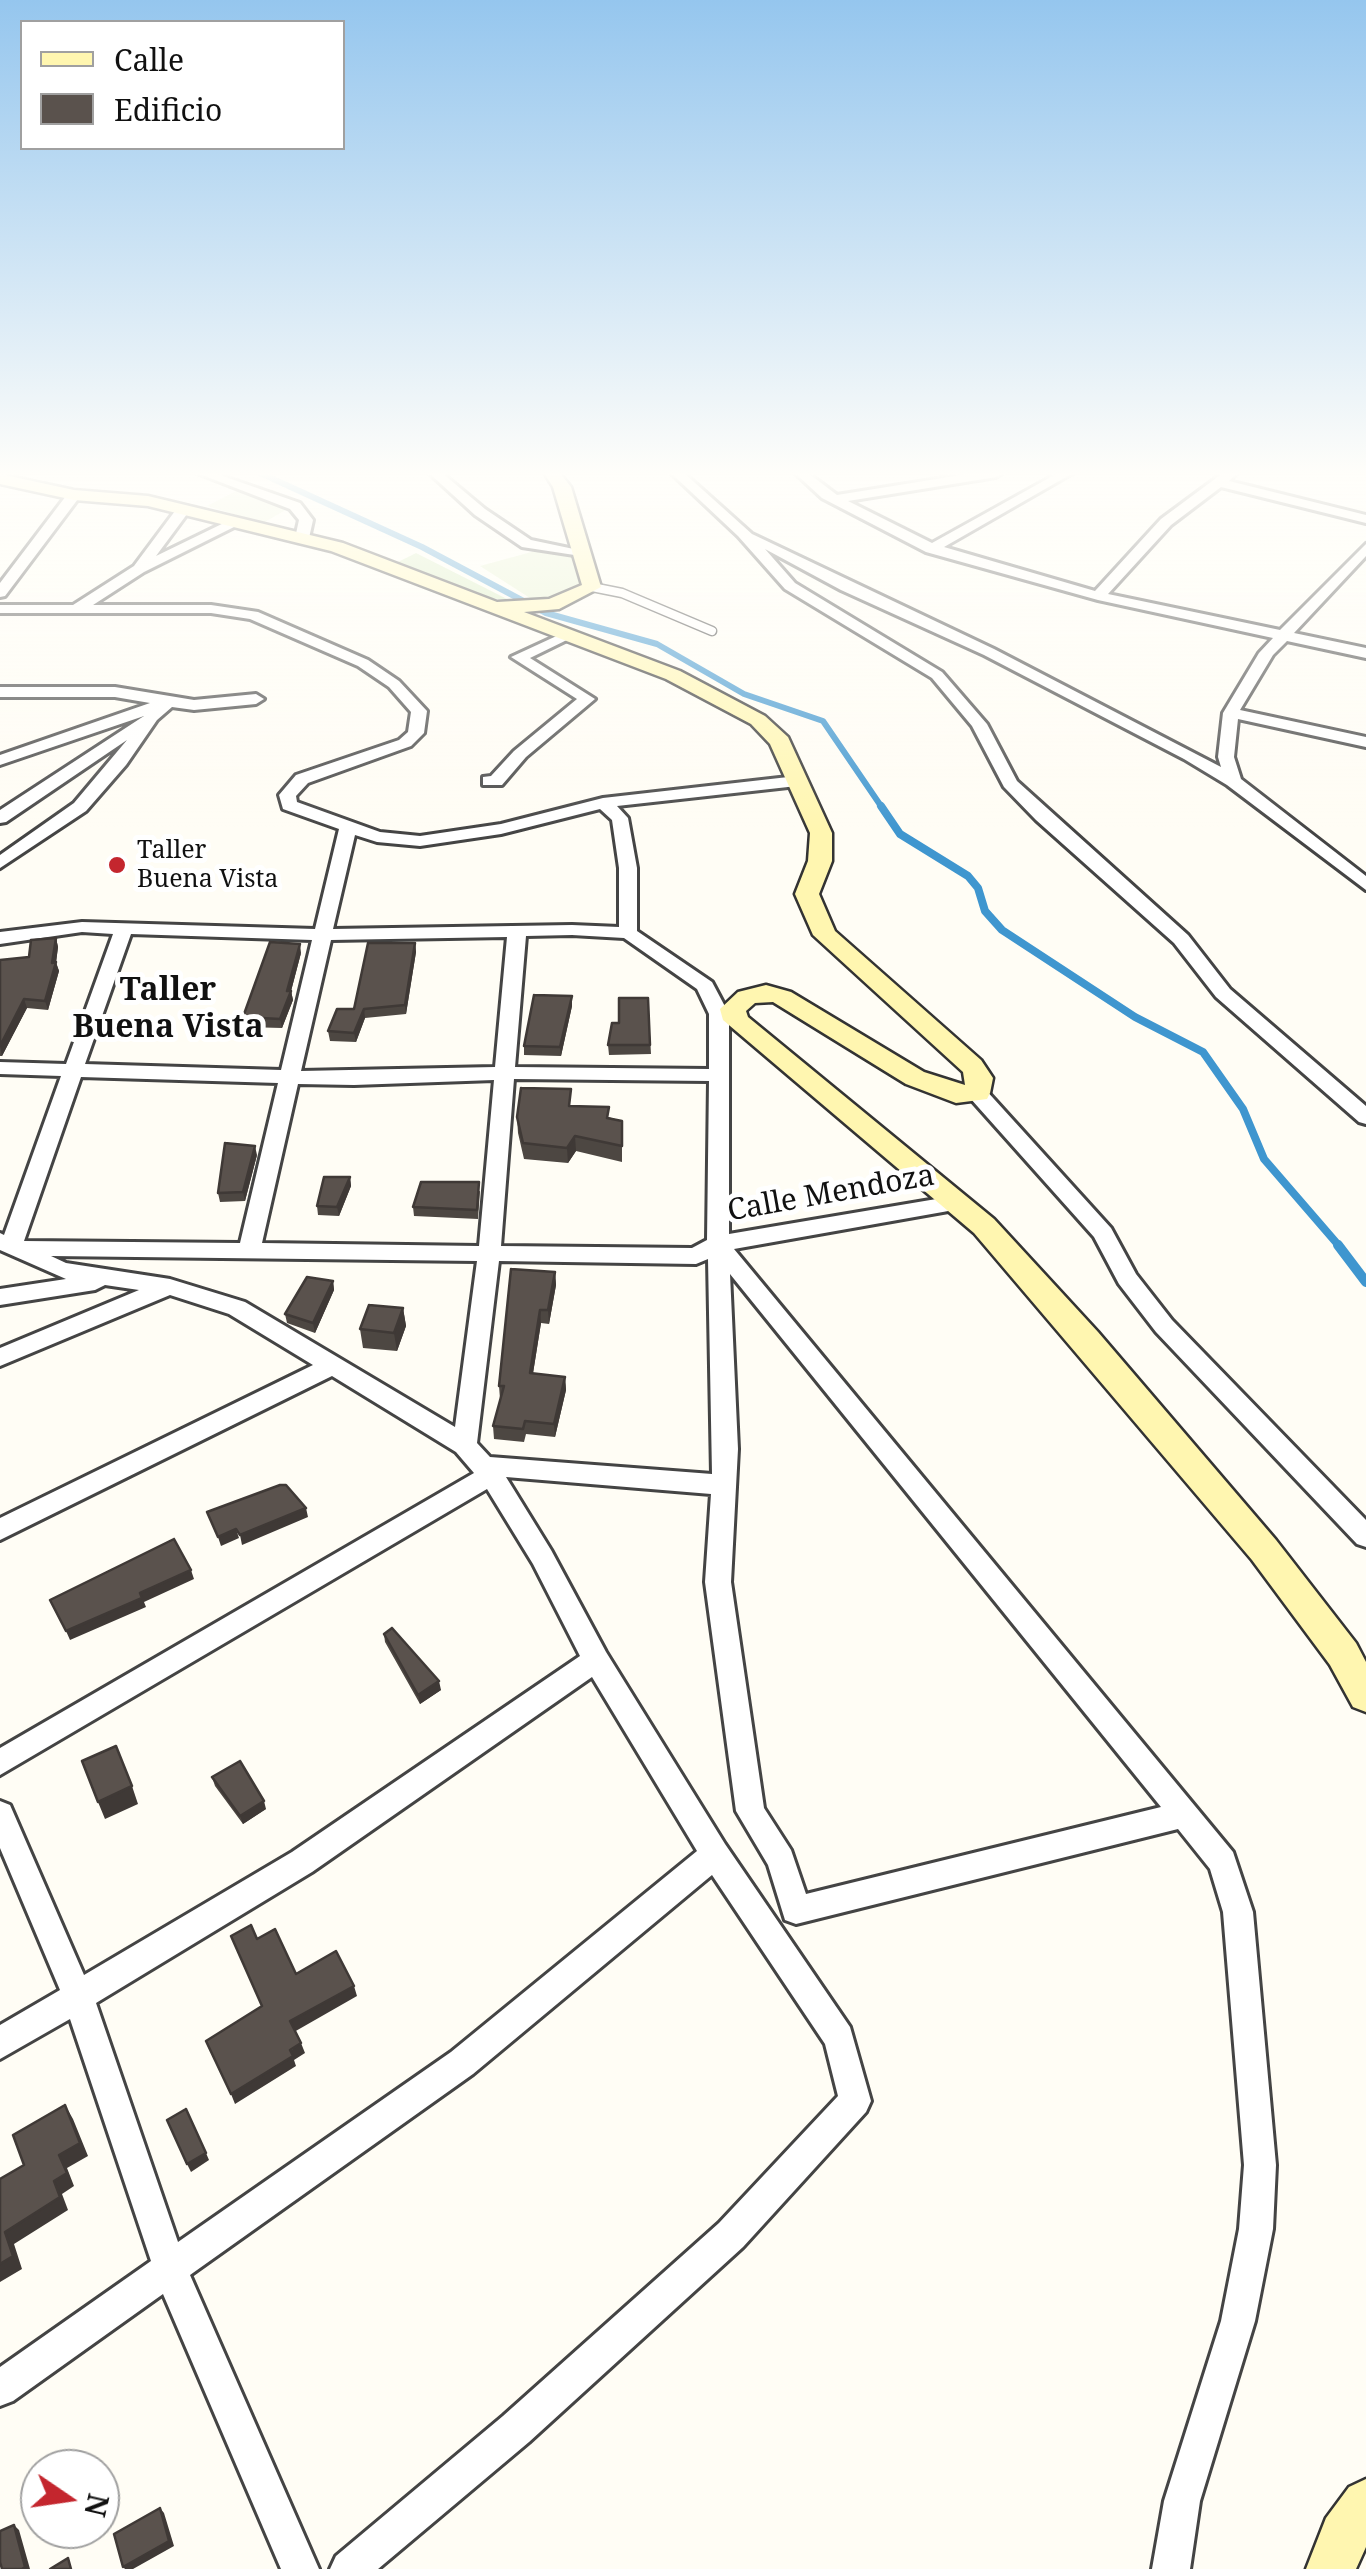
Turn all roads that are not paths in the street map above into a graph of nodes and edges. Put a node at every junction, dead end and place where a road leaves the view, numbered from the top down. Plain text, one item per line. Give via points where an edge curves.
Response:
1 (101, 593) edge
2 (457, 593) edge
3 (581, 593) edge
4 (613, 593) edge
5 (799, 593) edge
6 (859, 593) edge
7 (1087, 593) edge
8 (1101, 593) edge
9 (1322, 593) edge
10 (1098, 596) junction
11 (495, 608) junction
12 (0, 609) edge
13 (75, 610) junction
14 (191, 617) dead end
15 (0, 622) edge
16 (712, 631) dead end
17 (1282, 634) junction
18 (568, 636) junction
19 (1366, 654) edge
20 (0, 692) edge
21 (256, 699) dead end
22 (169, 702) junction
23 (1231, 713) junction
24 (150, 717) junction
25 (1366, 742) edge
26 (0, 760) edge
27 (489, 781) dead end
28 (797, 781) junction
29 (1233, 781) junction
30 (603, 803) junction
31 (0, 818) edge
32 (348, 826) junction
33 (0, 864) edge
34 (1366, 885) edge
35 (0, 925) edge
36 (124, 928) junction
37 (44, 931) junction
38 (516, 931) junction
39 (628, 933) junction
40 (320, 935) junction
41 (0, 938) edge
42 (723, 1004) junction
43 (0, 1068) edge
44 (72, 1071) junction
45 (503, 1073) junction
46 (719, 1075) junction
47 (288, 1078) junction
48 (977, 1093) junction
49 (1366, 1117) edge
50 (954, 1203) junction
51 (5, 1244) edge
52 (718, 1244) junction
53 (249, 1252) junction
54 (489, 1254) junction
55 (106, 1280) junction
56 (170, 1287) junction
57 (0, 1297) edge
58 (0, 1357) edge
59 (332, 1366) junction
60 (480, 1462) junction
61 (724, 1486) junction
62 (0, 1530) edge
63 (1366, 1537) edge
64 (596, 1660) junction
65 (1366, 1696) edge
66 (0, 1763) edge
67 (0, 1814) edge
68 (1182, 1815) junction
69 (715, 1854) junction
70 (77, 1994) junction
71 (0, 2043) edge
72 (171, 2271) junction
73 (0, 2388) edge
74 (1366, 2504) edge
75 (300, 2569) edge
76 (350, 2569) edge
77 (1171, 2569) edge
78 (1331, 2569) edge

1 - 13 street
2 - 11 street
3 - 11 street via 552,605
4 - 16 lane
5 - 49 street via 937,675 978,724 1010,783 1181,939 1223,993
6 - 29 street via 989,652
7 - 10 street
8 - 10 street
9 - 17 street
10 - 17 street
11 - 18 street
12 - 13 street
13 - 32 street via 253,614 337,650 394,684 419,712 416,733 302,779 287,794 288,805
14 - 15 street
17 - 19 street
17 - 23 street
18 - 27 street via 518,657 587,700
18 - 28 street via 651,666 758,720 780,742
20 - 22 street via 115,692
21 - 22 street
22 - 24 street
22 - 26 street
23 - 25 street
23 - 29 street via 1226,757
24 - 31 street
24 - 33 street via 80,807
28 - 30 street
28 - 48 street via 821,834 820,861 807,894 817,920 865,974 958,1052 980,1078
29 - 34 street
30 - 32 street via 501,829 420,840
30 - 39 street via 620,818
32 - 40 street
35 - 37 street
36 - 37 street
36 - 40 street
36 - 44 street
37 - 41 street
38 - 39 street
38 - 40 street
38 - 45 street
39 - 42 street via 685,969
40 - 47 street
42 - 46 street
42 - 48 street via 766,993 782,997 915,1078 956,1094
42 - 50 street
43 - 44 street
44 - 47 street
44 - 51 street
45 - 46 street
45 - 47 street
45 - 54 street
46 - 52 street
47 - 53 street
48 - 63 street via 1103,1233 1127,1278 1194,1360
50 - 52 street, Calle Mendoza
50 - 65 street via 984,1226 1088,1340 1264,1550 1343,1654
51 - 53 street, Calle Mendoza
51 - 55 street via 61,1270
52 - 54 street, Calle Mendoza via 696,1256
52 - 61 street
52 - 68 street
53 - 54 street, Calle Mendoza
54 - 60 street
55 - 56 street
55 - 57 street
56 - 58 street
56 - 59 street via 237,1308
59 - 60 street
59 - 62 street
60 - 61 street
60 - 64 street via 542,1557
60 - 66 street
61 - 68 street via 718,1582 750,1811 781,1860 796,1910
64 - 69 street
64 - 70 street via 302,1862
67 - 70 street
68 - 77 street via 1223,1862 1238,1912 1260,2165 1238,2321 1182,2501
69 - 72 street via 462,2063
69 - 76 street via 839,2038 856,2101 730,2235
70 - 71 street
70 - 72 street
72 - 73 street
72 - 75 street
74 - 78 street

